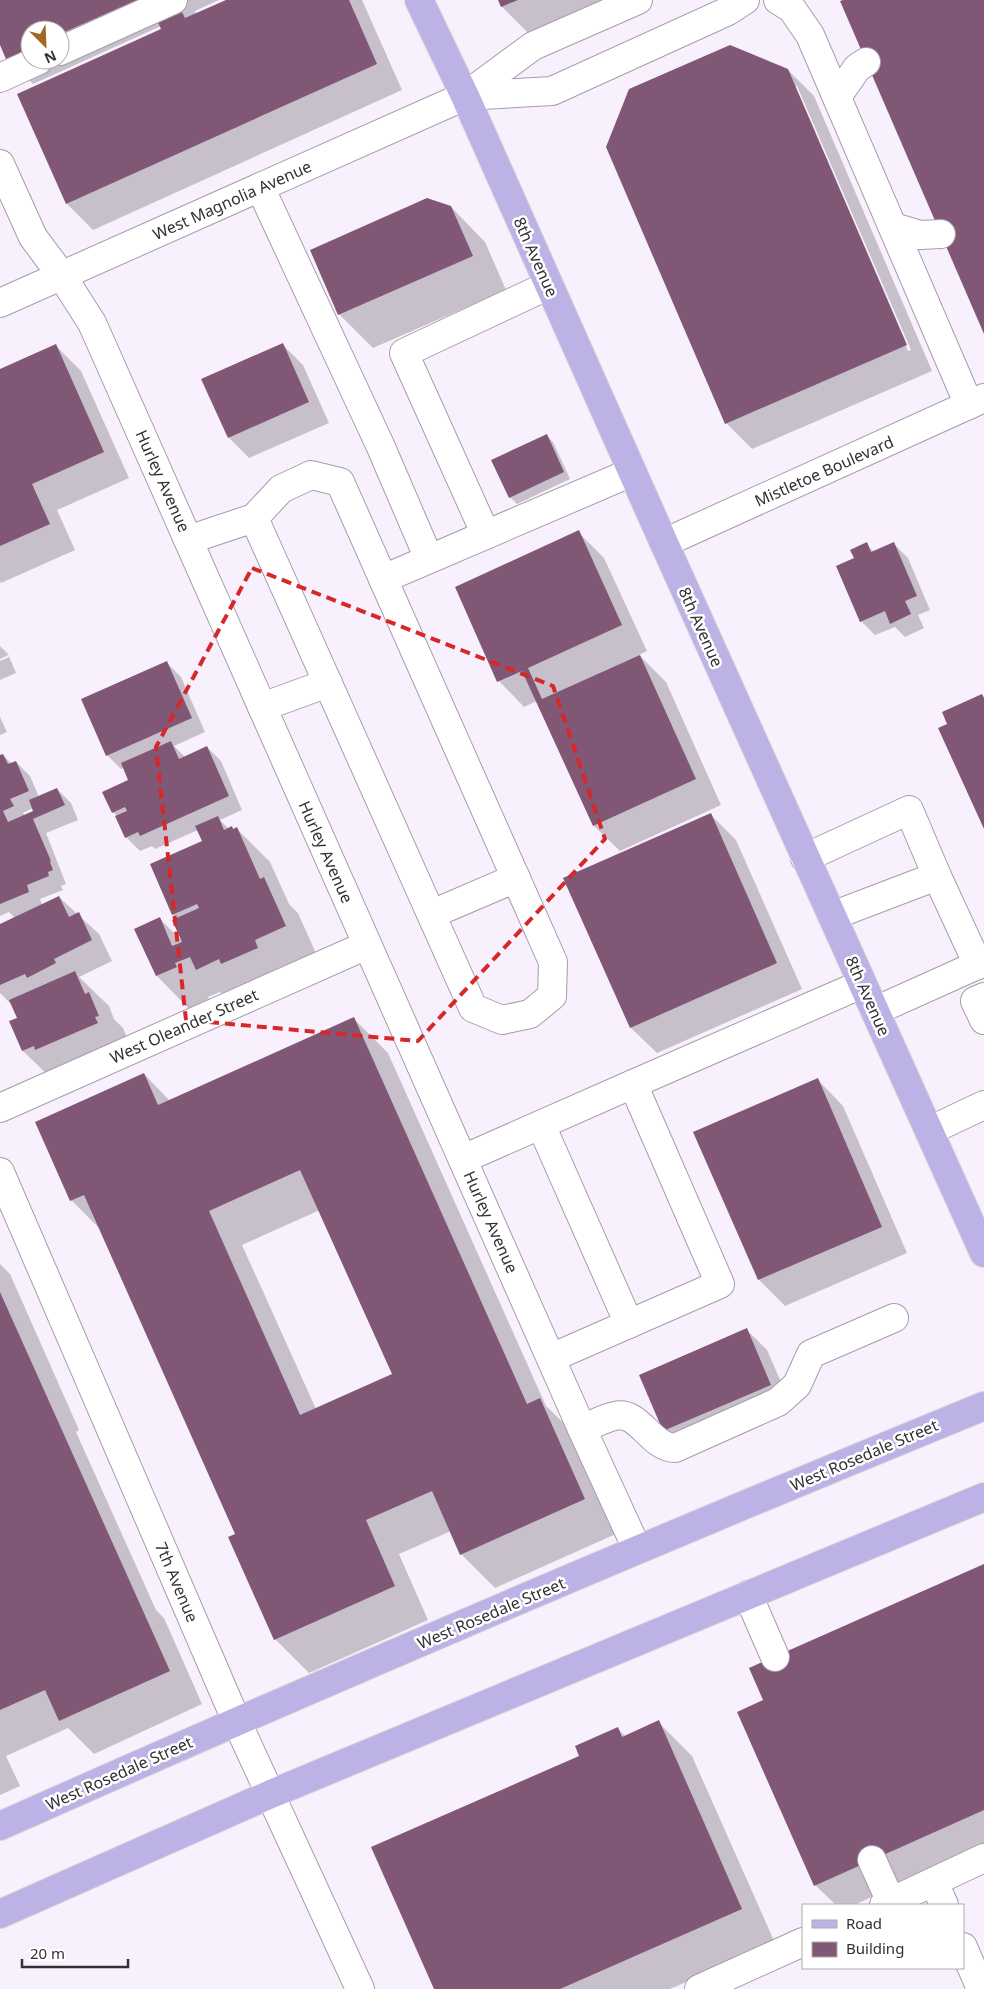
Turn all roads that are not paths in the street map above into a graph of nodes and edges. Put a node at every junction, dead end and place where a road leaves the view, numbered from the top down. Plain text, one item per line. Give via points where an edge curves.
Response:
1 (172, 0) edge
2 (418, 0) edge
3 (638, 0) edge
4 (745, 0) edge
5 (778, 0) edge
6 (70, 46) edge
7 (866, 62) dead end
8 (20, 65) edge
9 (0, 78) edge
10 (465, 96) junction
11 (837, 97) junction
12 (0, 164) edge
13 (260, 188) junction
14 (893, 227) junction
15 (941, 234) dead end
16 (62, 276) junction
17 (549, 284) junction
18 (0, 303) edge
19 (977, 401) edge
20 (632, 472) junction
21 (254, 518) junction
22 (486, 535) junction
23 (188, 540) junction
24 (664, 543) junction
25 (430, 559) junction
26 (384, 579) junction
27 (328, 683) junction
28 (262, 707) junction
29 (806, 858) junction
30 (937, 876) junction
31 (516, 878) junction
32 (432, 914) junction
33 (832, 916) junction
34 (367, 945) junction
35 (981, 963) edge
36 (862, 984) junction
37 (984, 997) edge
38 (875, 1011) junction
39 (984, 1020) edge
40 (632, 1084) junction
41 (984, 1105) edge
42 (0, 1108) edge
43 (541, 1125) junction
44 (929, 1131) junction
45 (463, 1159) junction
46 (0, 1172) edge
47 (984, 1253) edge
48 (894, 1318) dead end
49 (629, 1324) junction
50 (551, 1358) junction
51 (984, 1406) edge
52 (582, 1429) junction
53 (984, 1497) edge
54 (637, 1549) junction
55 (748, 1595) junction
56 (775, 1657) dead end
57 (236, 1720) junction
58 (271, 1794) junction
59 (0, 1826) edge
60 (984, 1858) edge
61 (872, 1860) dead end
62 (939, 1894) edge
63 (888, 1904) edge
64 (0, 1914) edge
65 (802, 1942) edge
66 (964, 1949) edge
67 (360, 1989) edge
68 (699, 1989) edge
69 (981, 1989) edge

1 - 6 street
2 - 10 main road, 8th Avenue
3 - 10 street via 533,46
4 - 10 street via 728,11 552,91
5 - 11 street via 792,9 810,35
7 - 11 street via 857,68
8 - 9 street
10 - 13 street, West Magnolia Avenue
10 - 17 main road, 8th Avenue
11 - 14 street
12 - 16 street, Hurley Avenue via 33,237
13 - 16 street, West Magnolia Avenue
13 - 25 street
14 - 15 street via 920,235
14 - 19 street
16 - 18 street, West Magnolia Avenue
16 - 23 street, Hurley Avenue via 92,323
17 - 20 main road, 8th Avenue
17 - 22 street via 404,353
19 - 24 street, Mistletoe Boulevard
20 - 22 street
20 - 24 main road, 8th Avenue
21 - 23 street
21 - 26 street via 281,489 311,475 340,482
21 - 27 street
22 - 25 street
23 - 28 street, Hurley Avenue
24 - 29 main road, 8th Avenue
25 - 26 street
26 - 31 street
27 - 28 street
27 - 32 street
28 - 34 street, Hurley Avenue
29 - 30 street via 909,810
29 - 33 main road, 8th Avenue
30 - 33 street
30 - 35 street
31 - 32 street
31 - 32 street via 553,962 552,996 530,1014 502,1020 474,1008
33 - 36 main road, 8th Avenue
34 - 42 street, West Oleander Street
34 - 45 street, Hurley Avenue
35 - 38 street
36 - 38 main road, 8th Avenue
36 - 40 street
37 - 39 street via 975,1001
38 - 44 main road, 8th Avenue
40 - 43 street
40 - 49 street via 720,1284
41 - 44 street
43 - 45 street
43 - 49 street
44 - 47 main road, 8th Avenue
45 - 50 street, Hurley Avenue
46 - 57 street, 7th Avenue
48 - 52 street via 812,1354 797,1385 778,1402 675,1448 666,1448 656,1442 639,1423 625,1416 616,1415
49 - 50 street
50 - 52 street, Hurley Avenue
51 - 54 main road, West Rosedale Street
52 - 54 street, Hurley Avenue
53 - 55 main road
54 - 57 main road, West Rosedale Street
55 - 56 street
55 - 58 main road
57 - 58 street, 7th Avenue
57 - 59 main road, West Rosedale Street
58 - 64 main road
58 - 67 street, 7th Avenue
60 - 62 street
61 - 63 street
62 - 63 street
65 - 68 street
66 - 69 street

